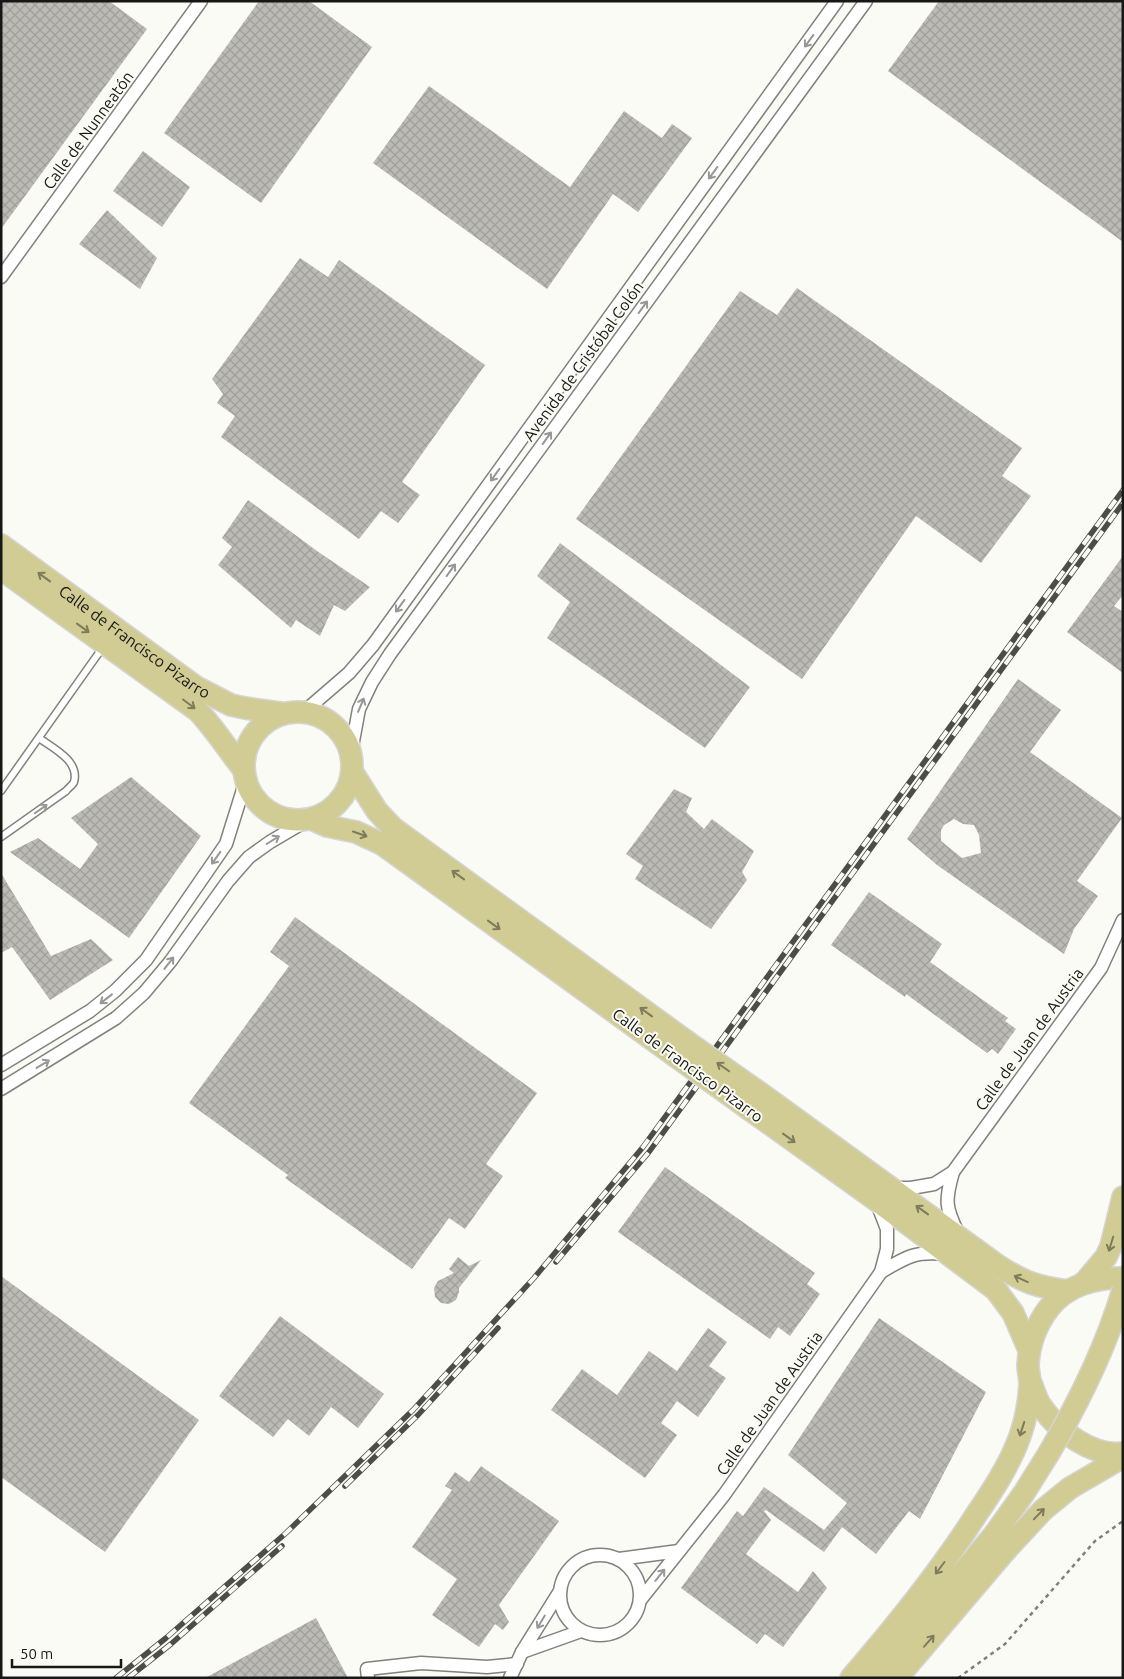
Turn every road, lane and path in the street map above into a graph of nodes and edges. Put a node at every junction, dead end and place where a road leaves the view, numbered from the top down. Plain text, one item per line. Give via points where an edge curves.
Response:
1 (201, 1) edge
2 (837, 1) edge
3 (866, 1) edge
4 (1, 277) edge
5 (1, 546) edge
6 (1, 569) edge
7 (105, 644) junction
8 (305, 711) junction
9 (280, 713) junction
10 (39, 738) junction
11 (351, 752) junction
12 (353, 773) junction
13 (245, 775) junction
14 (1, 791) edge
15 (309, 821) junction
16 (1, 837) edge
17 (1123, 920) edge
18 (680, 1048) junction
19 (1, 1065) edge
20 (1, 1089) edge
21 (954, 1172) junction
22 (883, 1194) junction
23 (1123, 1197) edge
24 (955, 1247) junction
25 (881, 1272) junction
26 (1123, 1278) edge
27 (1076, 1287) junction
28 (1123, 1290) edge
29 (1030, 1350) junction
30 (1030, 1381) junction
31 (1123, 1452) edge
32 (1123, 1457) edge
33 (1123, 1520) edge
34 (680, 1551) junction
35 (619, 1559) junction
36 (560, 1591) junction
37 (641, 1599) junction
38 (581, 1631) junction
39 (520, 1658) junction
40 (368, 1678) edge
41 (510, 1678) edge
42 (851, 1678) edge
43 (874, 1678) edge
44 (897, 1678) edge
45 (958, 1678) edge

1 - 4 street, Calle de Nunneatón
2 -> 8 street, Avenida de Cristóbal Colón via 373,645 349,673
11 -> 3 street, Avenida de Cristóbal Colón via 359,709 390,654
9 -> 5 main road, Calle de Francisco Pizarro via 231,705 196,687
6 -> 7 main road, Calle de Francisco Pizarro
7 - 10 lane
7 -> 13 main road, Calle de Francisco Pizarro via 198,711 210,723
8 - 9 main road
8 - 11 main road via 335,728
9 - 13 main road via 266,720 247,744
10 - 14 lane
16 -> 10 lane via 74,782 74,770 67,758
11 - 12 main road
12 - 15 main road via 340,800
18 -> 12 main road, Calle de Francisco Pizarro via 393,828 377,812
13 - 15 main road via 255,797 267,809 291,821
13 -> 19 street via 226,844 146,960 90,1011
15 -> 18 main road, Calle de Francisco Pizarro via 356,832 382,844
20 -> 15 street via 116,1018 144,993 170,962 249,857
17 - 21 street, Calle de Juan de Austria via 1101,968
18 - 22 main road, Calle de Francisco Pizarro, bridge
21 - 22 street via 934,1184
21 - 24 street via 947,1194
22 - 24 main road, Calle de Francisco Pizarro
22 - 25 street via 887,1249
23 -> 27 main road via 1109,1252
24 - 25 street via 915,1254
27 -> 24 main road, Calle de Francisco Pizarro via 1044,1288
24 - 29 main road, Calle de Francisco Pizarro via 1013,1313
25 - 34 street, Calle de Juan de Austria via 724,1495
26 - 27 main road via 1107,1277
27 - 29 main road via 1050,1307 1036,1327
28 - 43 main road, bridge via 1089,1377 1024,1493 994,1535
29 - 30 main road
30 - 31 main road via 1040,1406 1063,1430 1087,1446 1104,1452
30 -> 42 main road via 1028,1409 1020,1436 987,1498 923,1590
44 -> 32 main road via 1043,1510 1070,1488
33 - 45 path via 1095,1541 1005,1644
34 - 35 street
37 -> 34 street, Calle de Juan de Austria
35 - 36 street via 604,1555 588,1556 574,1564 564,1576
35 - 37 street via 632,1569 639,1583
36 - 38 street via 561,1607 569,1621
36 -> 39 street
37 - 38 street via 636,1614 626,1626 612,1634 597,1636
38 - 39 street
39 - 40 street via 487,1667 421,1663 367,1669
39 - 41 street

